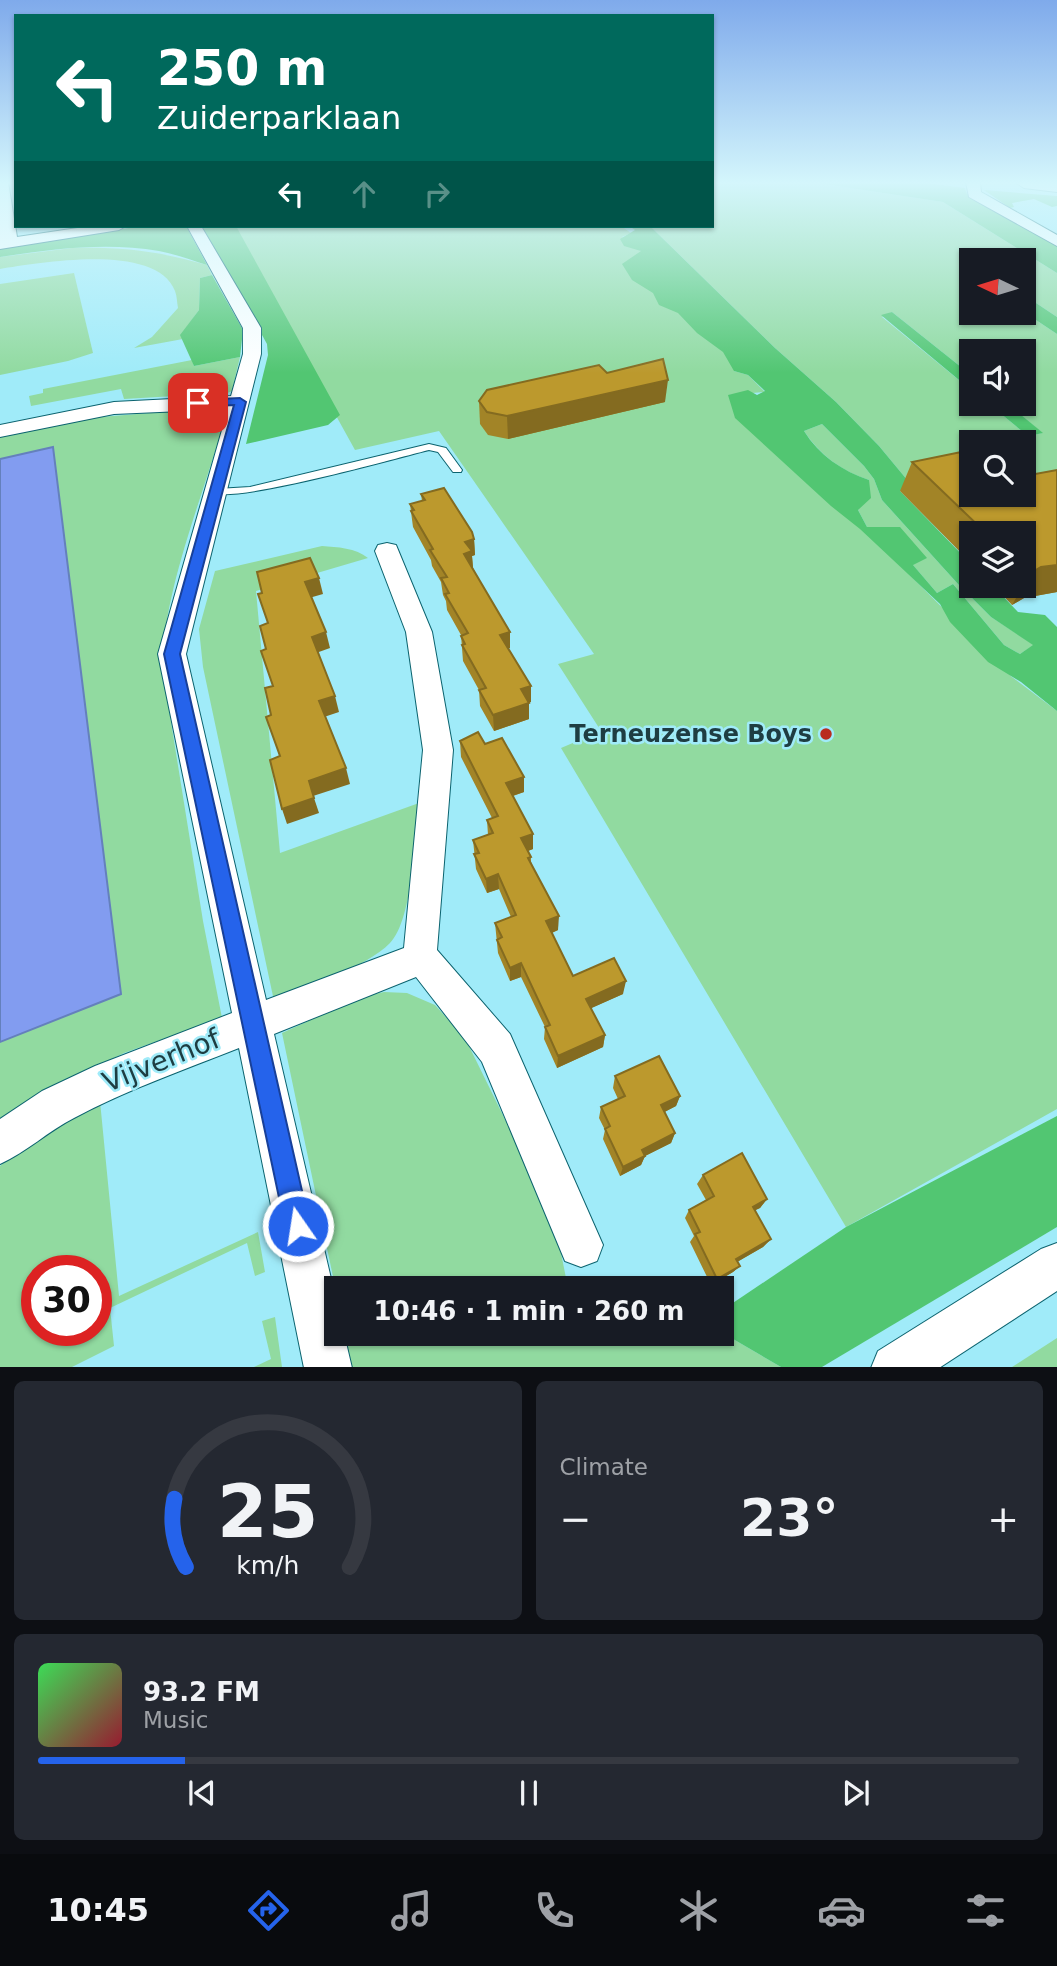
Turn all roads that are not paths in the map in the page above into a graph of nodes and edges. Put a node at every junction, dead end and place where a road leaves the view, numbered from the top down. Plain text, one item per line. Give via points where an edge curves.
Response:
1 (205, 246) edge
2 (240, 402) junction
3 (0, 431) edge
4 (458, 468) dead end
5 (218, 492) junction
6 (387, 551) dead end
7 (419, 958) junction
8 (252, 1023) junction
9 (0, 1143) edge
10 (582, 1245) dead end
11 (1057, 1265) edge
12 (328, 1367) edge
13 (895, 1367) edge

1 - 2 street via 252,328 252,354
2 - 3 street via 114,408
2 - 5 street
4 - 5 lane via 442,450 429,447 250,490
5 - 8 street via 172,654
6 - 7 street via 419,632 438,750
7 - 8 street, Vijverhof
7 - 10 street via 496,1048
8 - 9 street, Vijverhof via 56,1104
8 - 12 street
11 - 13 street

